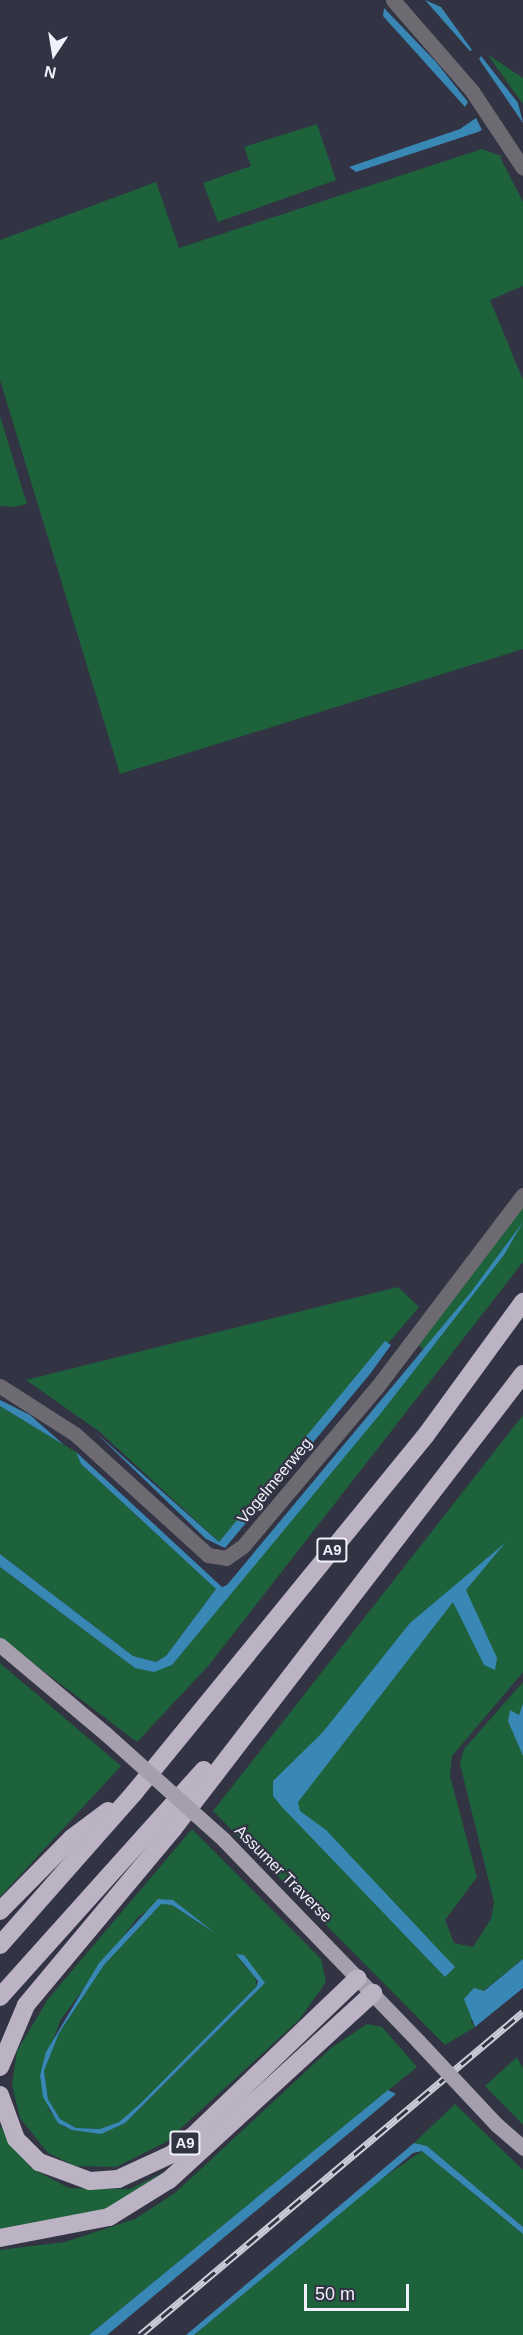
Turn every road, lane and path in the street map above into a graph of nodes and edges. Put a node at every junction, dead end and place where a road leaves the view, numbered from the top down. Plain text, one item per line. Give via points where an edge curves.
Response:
1 (393, 0) edge
2 (523, 168) edge
3 (523, 1195) edge
4 (523, 1302) edge
5 (523, 1374) edge
6 (0, 1386) edge
7 (0, 1645) edge
8 (275, 1690) junction
9 (134, 1793) junction
10 (0, 1911) edge
11 (0, 1944) edge
12 (358, 1978) junction
13 (374, 1993) junction
14 (0, 1997) edge
15 (0, 2067) edge
16 (0, 2095) edge
17 (523, 2148) edge
18 (0, 2238) edge

1 - 2 street via 472,91
3 - 6 street, Vogelmeerweg via 377,1387 243,1546 226,1558 208,1555 75,1434
4 - 9 highway, A9 via 426,1435
5 - 8 highway, A9
7 - 12 main road, Assumer Traverse, bridge via 224,1840
8 - 14 highway, A9
8 - 15 highway, A9 via 173,1829 26,2005
9 - 10 highway, A9 via 72,1838
9 - 11 highway, A9
12 - 13 main road, Assumer Traverse
12 - 16 highway, A9 via 193,2136 148,2168 118,2179 90,2181 39,2162 16,2139
13 - 17 main road, Assumer Traverse, bridge
13 - 18 highway, A9 via 168,2180 109,2217

